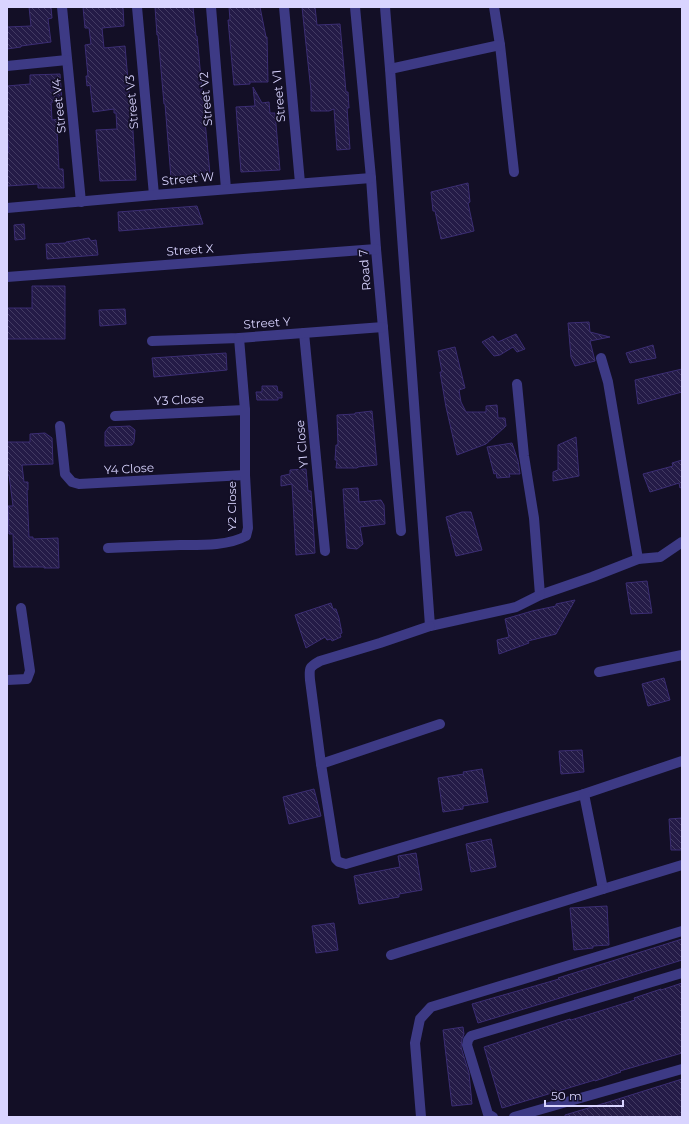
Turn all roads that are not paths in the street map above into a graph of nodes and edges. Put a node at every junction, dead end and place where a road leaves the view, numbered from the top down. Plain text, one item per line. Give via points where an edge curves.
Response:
1 (62, 7) edge
2 (137, 7) edge
3 (211, 7) edge
4 (284, 7) edge
5 (356, 7) edge
6 (384, 7) edge
7 (494, 7) edge
8 (500, 45) junction
9 (67, 60) junction
10 (7, 66) edge
11 (390, 69) junction
12 (514, 172) dead end
13 (371, 178) junction
14 (300, 184) junction
15 (226, 189) junction
16 (154, 195) junction
17 (81, 202) junction
18 (7, 208) edge
19 (376, 249) junction
20 (7, 277) edge
21 (383, 327) junction
22 (304, 333) junction
23 (239, 338) junction
24 (152, 340) dead end
25 (601, 358) dead end
26 (517, 384) dead end
27 (245, 410) junction
28 (115, 416) dead end
29 (60, 426) dead end
30 (245, 475) junction
31 (401, 531) dead end
32 (682, 542) edge
33 (108, 548) dead end
34 (325, 551) dead end
35 (638, 559) junction
36 (540, 595) junction
37 (21, 608) dead end
38 (430, 626) junction
39 (682, 655) edge
40 (599, 672) dead end
41 (7, 680) edge
42 (440, 724) dead end
43 (682, 761) edge
44 (321, 764) junction
45 (584, 794) junction
46 (682, 865) edge
47 (602, 889) junction
48 (682, 931) edge
49 (391, 955) dead end
50 (682, 972) edge
51 (682, 1069) edge
52 (421, 1117) edge
53 (493, 1117) edge
54 (514, 1117) edge

1 - 9 street, Street V4
2 - 16 street, Street V3
3 - 15 street, Street V2
4 - 14 street, Street V1
5 - 13 street, Road 7
6 - 11 street
7 - 8 street
8 - 11 street
8 - 12 street
9 - 10 street
9 - 17 street, Street V4
11 - 38 street
13 - 14 street, Street W
13 - 19 street, Road 7
14 - 15 street, Street W
15 - 16 street, Street W
16 - 17 street, Street W
17 - 18 street, Street W
19 - 20 street, Street X
19 - 21 street, Road 7
21 - 22 street, Street Y
21 - 31 street, Road 7
22 - 23 street, Street Y
22 - 34 street, Y1 Close
23 - 24 street, Street Y
23 - 27 street, Y2 Close
25 - 35 street via 608,382
26 - 36 street via 524,456 534,518
27 - 28 street, Y3 Close
27 - 30 street, Y2 Close
29 - 30 street, Y4 Close via 65,474 72,482 79,484
30 - 33 street, Y2 Close via 248,528 246,536 241,539 210,544
32 - 35 street via 660,557
35 - 36 street
36 - 38 street via 516,607
37 - 41 street via 30,674 28,679
38 - 44 street via 320,661 309,670
39 - 40 street
42 - 44 street
43 - 45 street
44 - 45 street via 336,859 346,864
45 - 47 street
46 - 47 street
47 - 49 street
48 - 52 street via 431,1007 420,1019 415,1043
50 - 53 street via 471,1036 467,1045 488,1114
51 - 54 street

